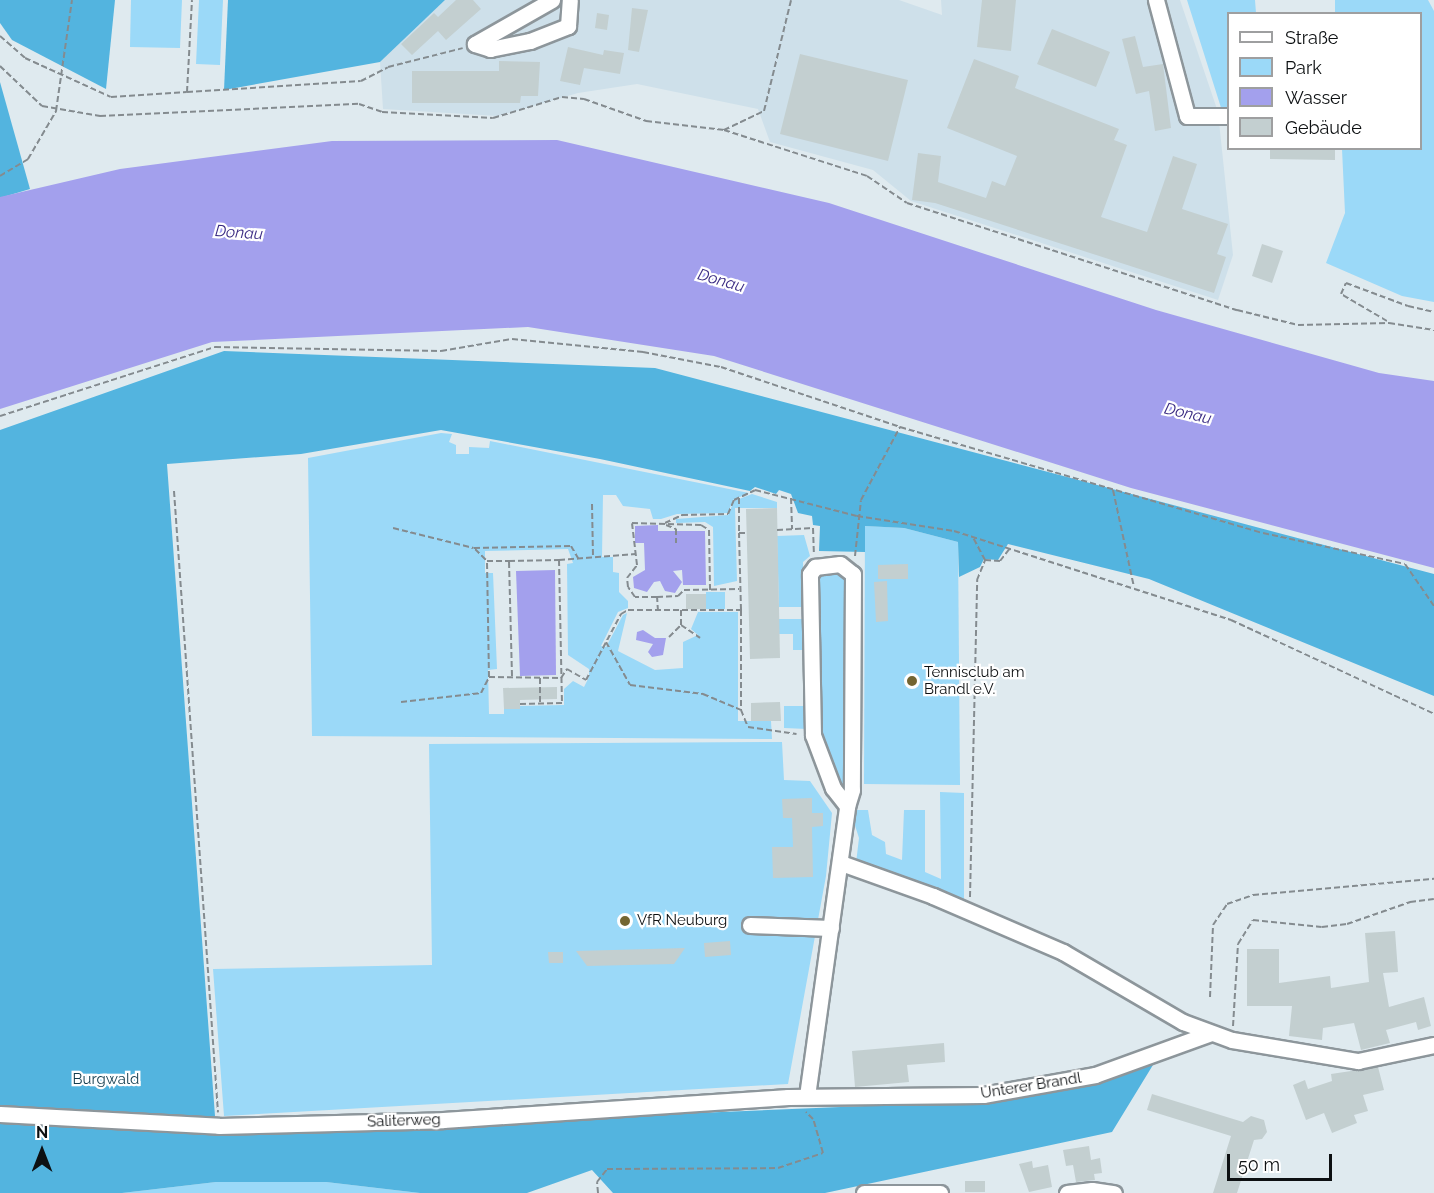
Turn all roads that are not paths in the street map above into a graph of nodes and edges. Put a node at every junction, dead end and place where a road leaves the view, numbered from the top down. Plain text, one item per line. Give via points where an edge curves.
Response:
1 (552, 0) edge
2 (570, 0) edge
3 (1156, 0) edge
4 (1227, 116) edge
5 (847, 806) junction
6 (841, 863) junction
7 (750, 925) dead end
8 (831, 928) junction
9 (1211, 1033) junction
10 (1434, 1045) edge
11 (807, 1096) junction
12 (0, 1114) edge
13 (864, 1193) edge
14 (940, 1193) edge
15 (1067, 1193) edge
16 (1114, 1193) edge

1 - 2 street via 475,44 490,49 530,41 568,26
3 - 4 street via 1187,116
5 - 5 street via 852,790 853,574 848,567 825,565 810,574 813,735 833,788
5 - 6 street
6 - 8 street
6 - 9 street via 1063,952 1183,1022
7 - 8 street
8 - 11 street
9 - 10 street via 1358,1062
9 - 11 street, Unterer Brandl via 1095,1075 983,1095
11 - 12 street, Saliterweg via 443,1120 219,1126
13 - 14 street
15 - 16 street

